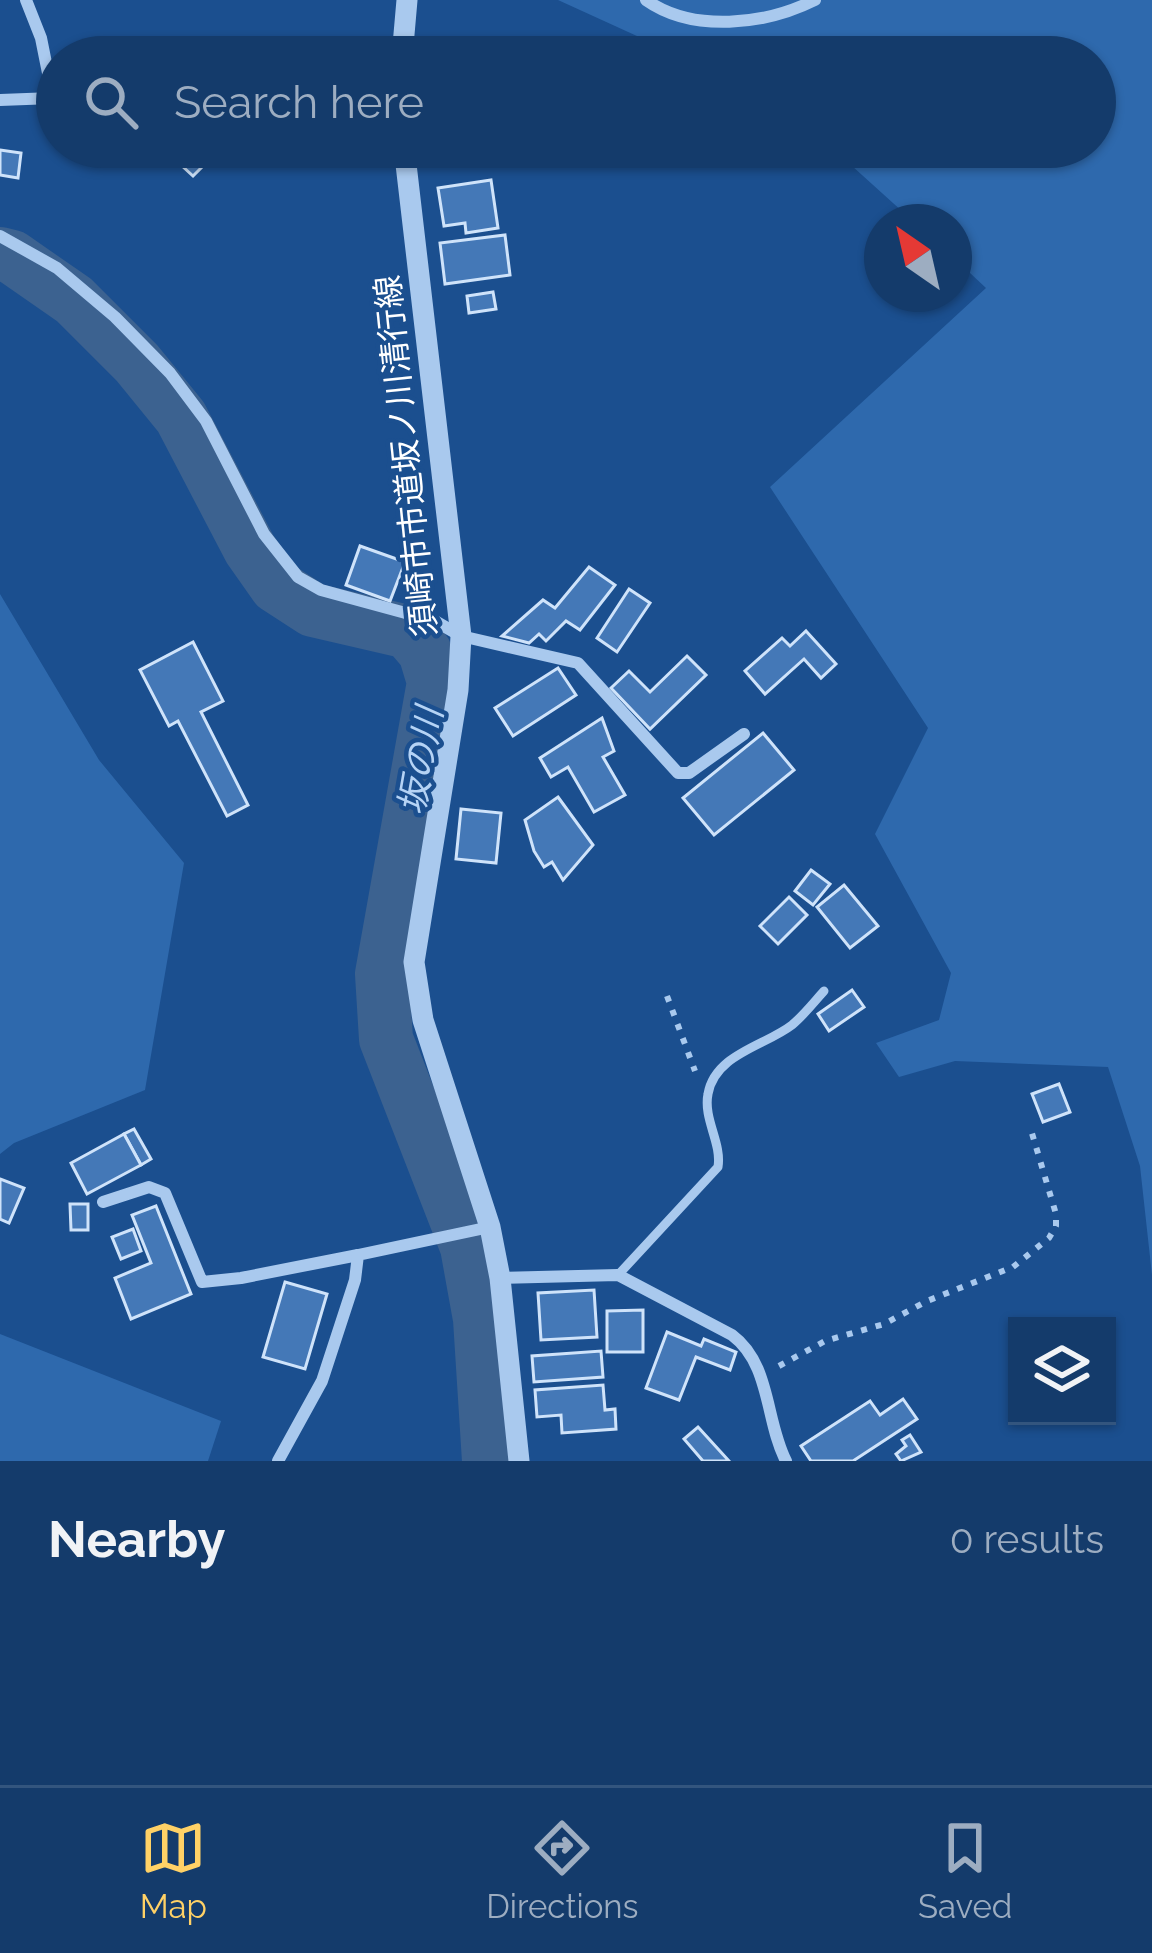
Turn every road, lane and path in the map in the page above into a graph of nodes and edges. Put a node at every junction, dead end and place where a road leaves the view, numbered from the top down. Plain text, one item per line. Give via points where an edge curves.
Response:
1 (26, 0) edge
2 (407, 0) edge
3 (646, 0) edge
4 (814, 0) edge
5 (40, 36) edge
6 (404, 36) edge
7 (36, 99) edge
8 (0, 100) edge
9 (407, 168) edge
10 (0, 236) edge
11 (461, 636) junction
12 (744, 734) dead end
13 (824, 991) dead end
14 (668, 996) dead end
15 (706, 1102) junction
16 (1031, 1130) dead end
17 (104, 1202) dead end
18 (484, 1229) junction
19 (358, 1255) junction
20 (618, 1275) junction
21 (500, 1279) junction
22 (760, 1377) junction
23 (278, 1461) edge
24 (519, 1461) edge
25 (786, 1461) edge

1 - 5 street
2 - 6 street
3 - 4 street via 695,20 758,20
7 - 8 street
9 - 11 street, 須崎市市道坂ノ川清行線
10 - 11 street via 57,268 170,373 298,577
11 - 12 street via 578,664 678,773
11 - 18 street, 須崎市市道坂ノ川清行線 via 414,962 429,1043
13 - 15 lane via 791,1026 719,1071
14 - 15 path
15 - 20 lane via 718,1167
16 - 22 path via 1056,1226 1028,1258 884,1324 825,1341
17 - 19 street via 149,1187 165,1193 202,1282
18 - 19 street
18 - 21 street, 須崎市市道坂ノ川清行線
19 - 23 street via 322,1381
20 - 21 street
20 - 22 street via 748,1346
21 - 24 street, 須崎市市道坂ノ川清行線
22 - 25 street

